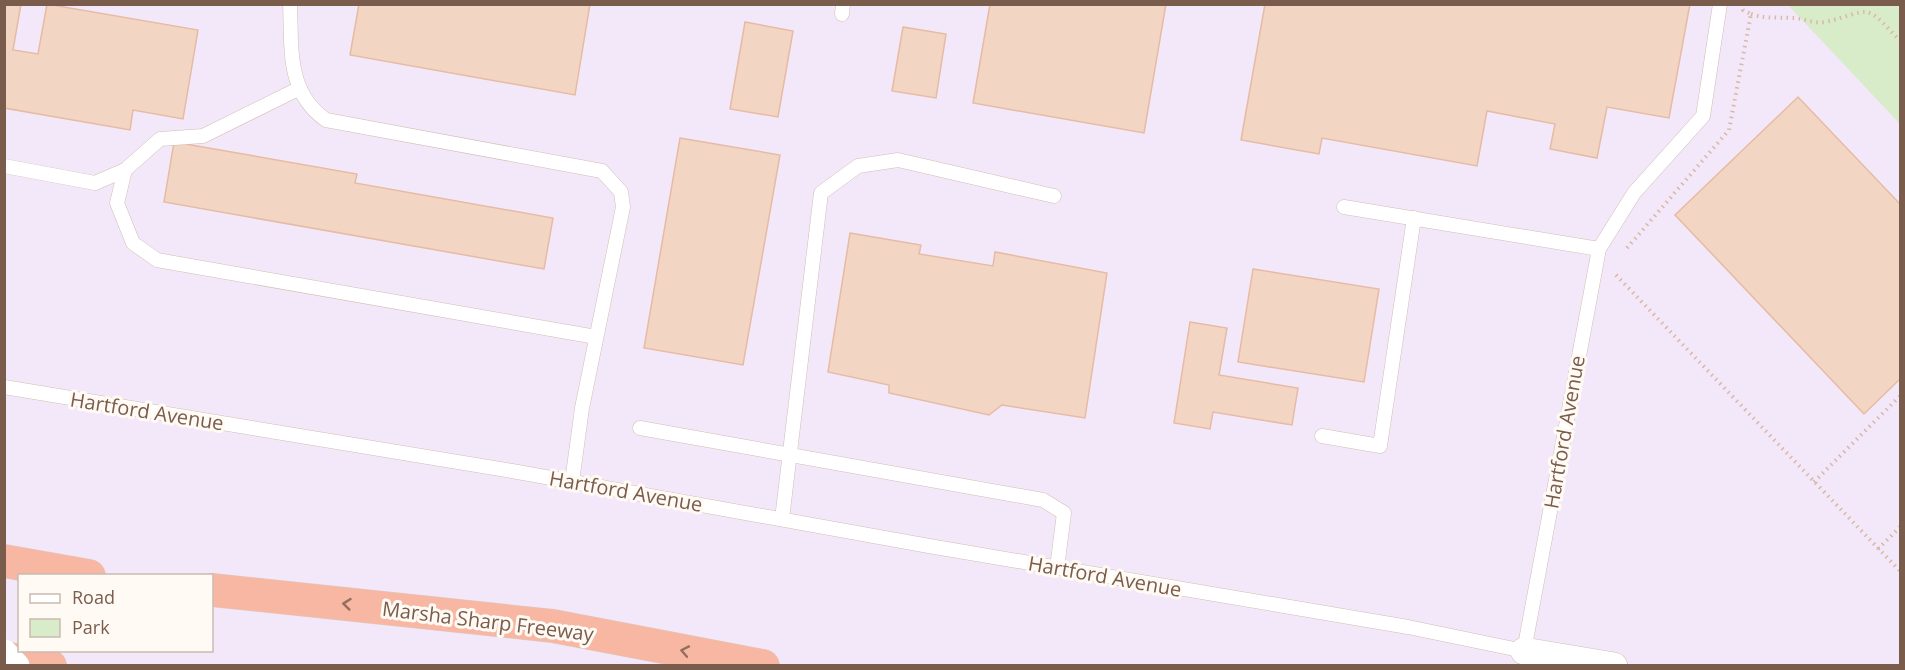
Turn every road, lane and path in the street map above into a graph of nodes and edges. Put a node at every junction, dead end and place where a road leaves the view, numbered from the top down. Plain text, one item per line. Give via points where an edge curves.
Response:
1 (290, 4) edge
2 (1720, 4) edge
3 (1743, 4) edge
4 (1750, 14) junction
5 (1900, 40) edge
6 (300, 88) junction
7 (4, 166) edge
8 (125, 170) junction
9 (1054, 196) dead end
10 (1344, 207) dead end
11 (1414, 218) junction
12 (1599, 249) junction
13 (1626, 249) dead end
14 (1615, 271) dead end
15 (596, 337) junction
16 (4, 387) edge
17 (1900, 396) edge
18 (640, 428) dead end
19 (1322, 436) dead end
20 (789, 456) junction
21 (572, 482) junction
22 (1814, 482) junction
23 (782, 519) junction
24 (1900, 527) edge
25 (1878, 549) junction
26 (4, 561) edge
27 (1057, 568) junction
28 (1900, 571) edge
29 (78, 574) edge
30 (213, 591) edge
31 (1524, 651) junction
32 (4, 653) edge
33 (4, 658) edge
34 (16, 666) edge
35 (50, 666) edge
36 (764, 666) edge
37 (1614, 666) edge

1 - 6 lane via 294,76
2 - 12 lane, Hartford Avenue via 1703,116 1634,193
3 - 4 path via 1743,10
4 - 5 path via 1767,19 1823,22 1862,10 1876,15
4 - 13 path via 1729,130
6 - 8 lane via 203,136 160,139
6 - 15 lane via 311,110 326,120 602,171 621,192 623,207
7 - 8 lane via 95,183
8 - 15 lane via 117,203 132,243 157,260
9 - 20 lane via 898,160 858,166 821,193
10 - 11 lane
11 - 12 lane
11 - 19 lane via 1380,446
12 - 31 lane, Hartford Avenue
14 - 22 path via 1618,279
15 - 21 lane
16 - 21 lane, Hartford Avenue
17 - 22 path
18 - 20 lane
20 - 23 lane
20 - 27 lane via 1043,500 1064,513
21 - 23 lane, Hartford Avenue
22 - 25 path
23 - 27 lane, Hartford Avenue
24 - 25 path
25 - 28 path
26 - 29 highway
27 - 31 lane, Hartford Avenue via 1408,627
36 -> 30 highway, Marsha Sharp Freeway via 553,626
31 - 37 street
32 - 34 street, bridge
33 - 35 highway

